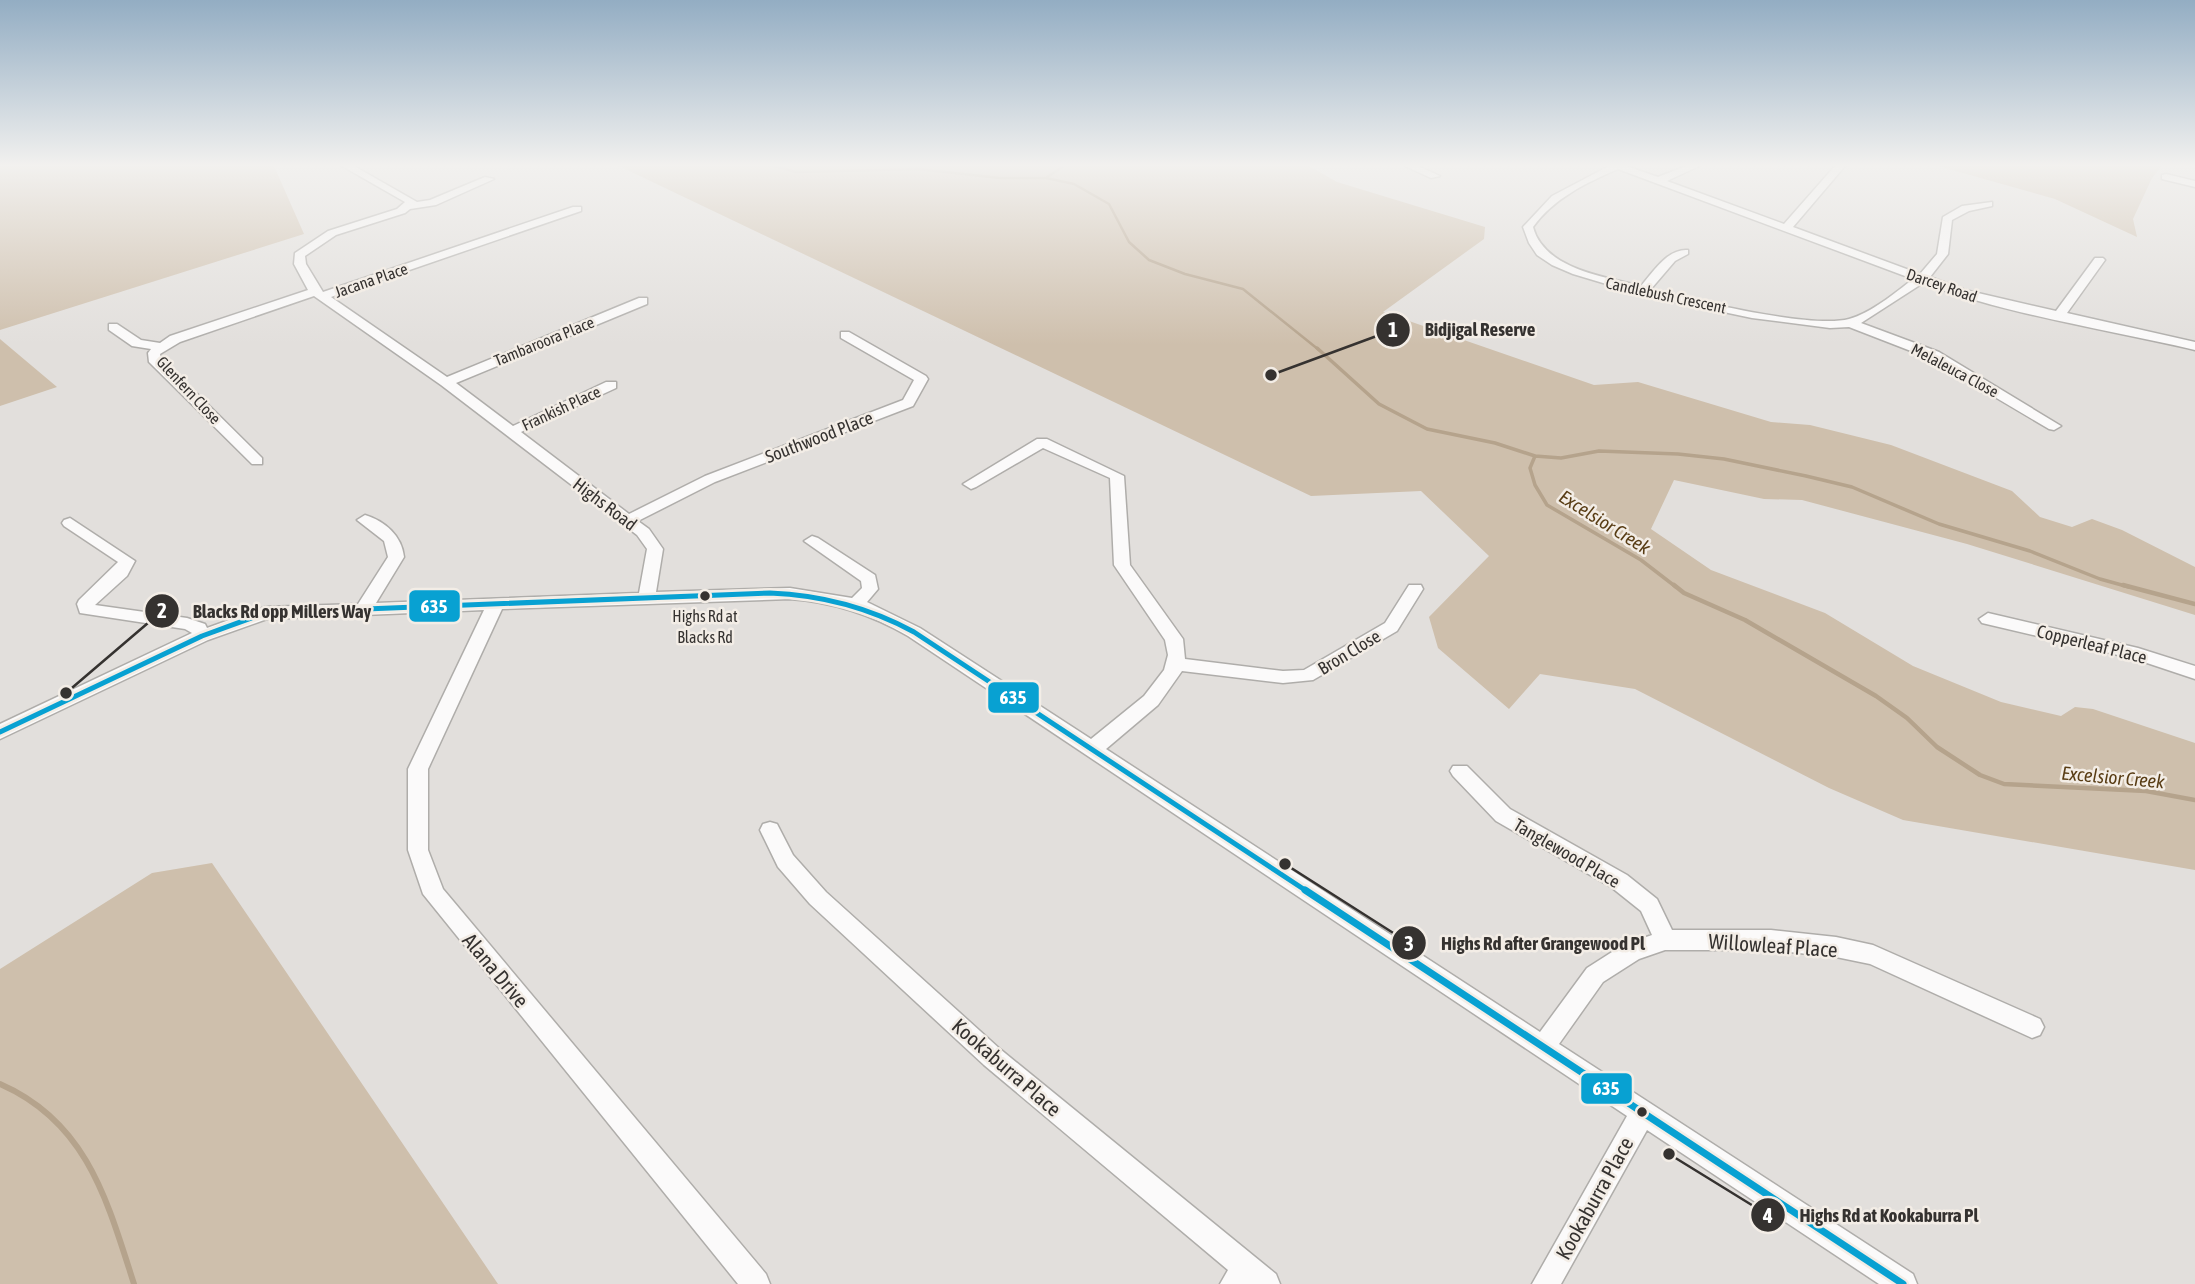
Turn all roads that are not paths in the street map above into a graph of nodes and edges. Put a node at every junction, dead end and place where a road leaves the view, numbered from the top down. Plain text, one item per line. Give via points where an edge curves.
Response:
1 (352, 226) edge
2 (526, 226) edge
3 (1529, 226) edge
4 (1778, 226) edge
5 (1788, 226) edge
6 (1945, 226) edge
7 (1784, 228) junction
8 (1684, 252) dead end
9 (2099, 260) dead end
10 (1923, 278) junction
11 (1643, 291) junction
12 (319, 294) junction
13 (643, 301) dead end
14 (2058, 317) junction
15 (1850, 323) junction
16 (113, 327) dead end
17 (845, 335) dead end
18 (2195, 346) edge
19 (160, 347) junction
20 (446, 382) junction
21 (611, 385) dead end
22 (2054, 426) dead end
23 (511, 432) junction
24 (257, 461) dead end
25 (971, 484) dead end
26 (365, 520) dead end
27 (626, 521) junction
28 (70, 523) dead end
29 (812, 541) dead end
30 (1415, 589) dead end
31 (647, 597) junction
32 (856, 603) junction
33 (495, 604) junction
34 (364, 608) junction
35 (1988, 619) dead end
36 (202, 636) junction
37 (1178, 664) junction
38 (2195, 673) edge
39 (0, 732) edge
40 (1092, 749) junction
41 (1460, 771) dead end
42 (770, 830) dead end
43 (1665, 940) junction
44 (2032, 1027) dead end
45 (1543, 1047) junction
46 (1643, 1113) junction
47 (1248, 1279) edge
48 (756, 1284) edge
49 (1546, 1284) edge
50 (1903, 1284) edge

1 - 12 street via 332,233 299,255
2 - 12 street, Jacana Place
3 - 11 street, Candlebush Crescent via 1536,249 1557,264 1593,279
4 - 7 street, Darcey Road
5 - 7 street
6 - 10 street via 1946,244 1937,264
7 - 10 street, Darcey Road
8 - 11 street via 1671,259
9 - 14 street
10 - 14 street, Darcey Road via 1988,301
10 - 15 street
11 - 15 street, Candlebush Crescent via 1785,320
12 - 19 street, Glenfern Close
12 - 20 street, Highs Road
13 - 20 street, Tambaroora Place
14 - 18 street, Darcey Road
15 - 22 street, Melaleuca Close via 1934,355
16 - 19 street via 136,343
17 - 27 street, Southwood Place via 921,379 908,403 710,479
19 - 24 street, Glenfern Close via 155,359
20 - 23 street, Highs Road
21 - 23 street, Frankish Place
23 - 27 street, Highs Road
25 - 37 street via 1042,442 1117,476 1122,565 1174,639
26 - 34 street via 392,540 396,557
27 - 31 street, Highs Road via 655,549
28 - 36 street via 127,561 85,604 86,609 187,624 199,628
29 - 32 street via 870,579 870,589
30 - 37 street, Bron Close via 1391,627 1307,676
31 - 32 street via 788,593
31 - 33 street
32 - 40 street via 898,622
33 - 34 street
33 - 48 street, Alana Drive via 418,769 418,850 433,894
34 - 36 street via 265,612
35 - 38 street, Copperleaf Place via 2138,654
36 - 39 street
37 - 40 street via 1160,692
40 - 45 street
41 - 43 street, Tanglewood Place via 1503,816 1619,881 1649,905
42 - 47 street, Kookaburra Place via 785,862 818,898 992,1057
43 - 44 street, Willowleaf Place via 1771,940 1873,955
43 - 45 street, Willowleaf Place via 1631,951 1595,975
45 - 46 street
46 - 49 street, Kookaburra Place
46 - 50 street

